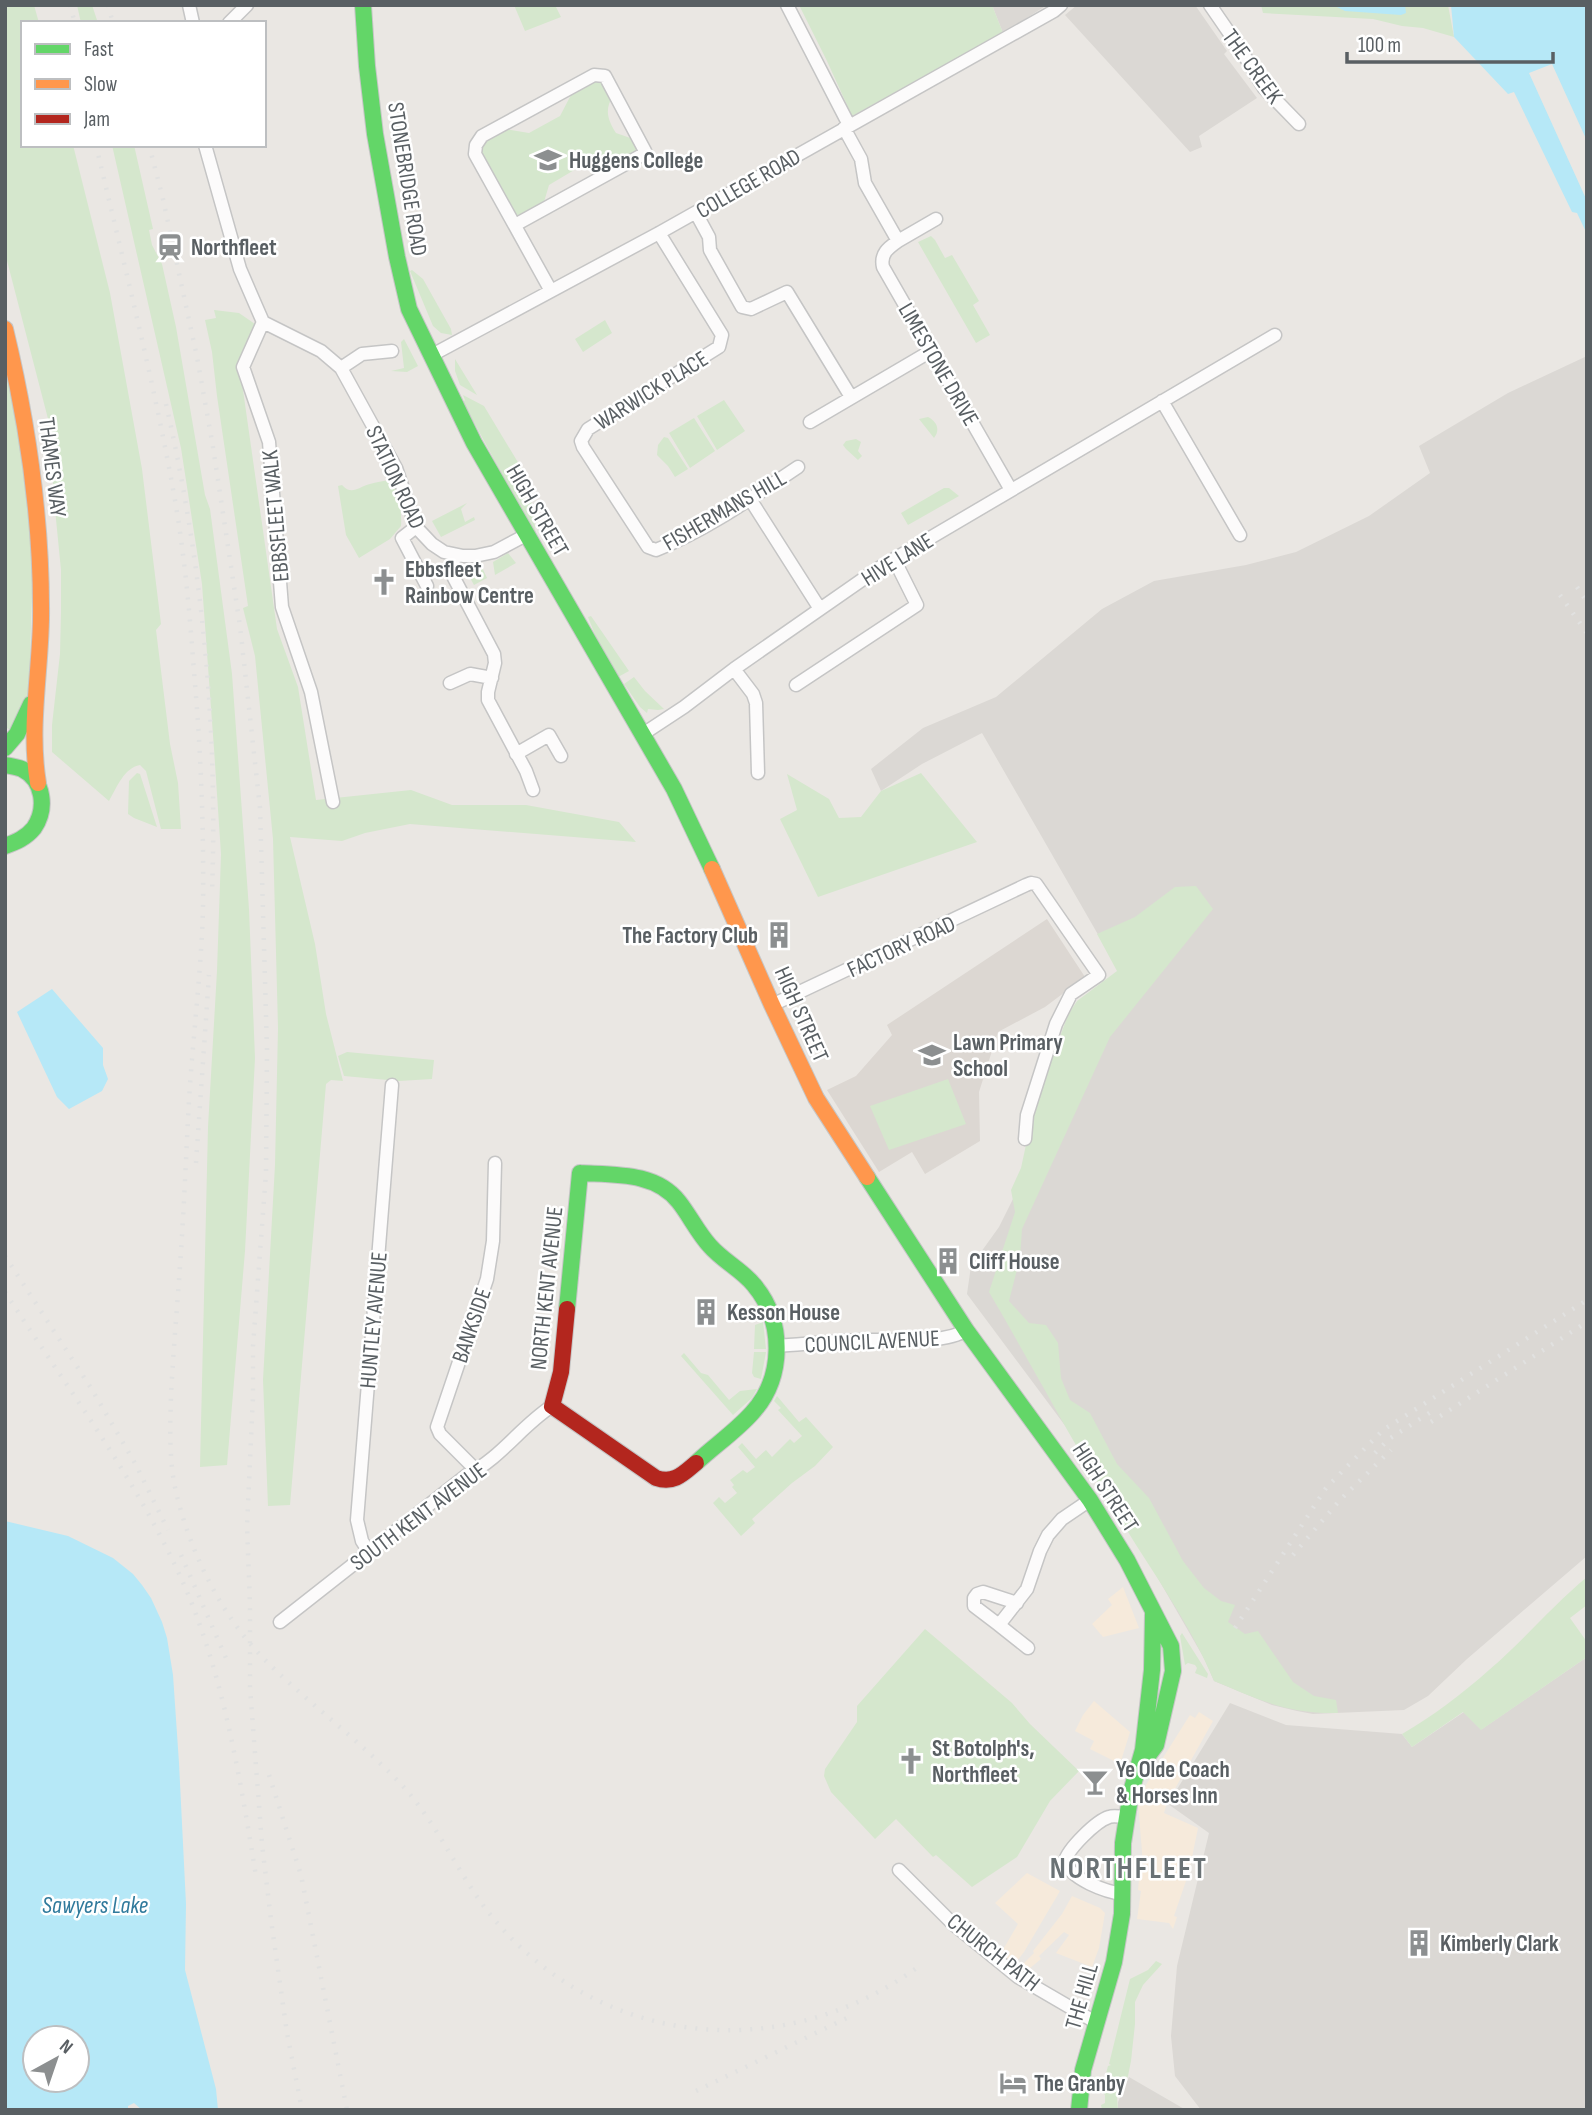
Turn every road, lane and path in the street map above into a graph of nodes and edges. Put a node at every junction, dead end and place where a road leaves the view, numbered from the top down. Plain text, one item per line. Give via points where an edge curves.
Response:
1 (247, 5) edge
2 (363, 5) edge
3 (787, 5) edge
4 (1061, 5) edge
5 (1210, 5) edge
6 (231, 21) edge
7 (1299, 124) dead end
8 (846, 126) junction
9 (206, 147) edge
10 (696, 213) junction
11 (936, 219) dead end
12 (515, 225) junction
13 (659, 233) junction
14 (898, 241) junction
15 (551, 291) junction
16 (263, 322) junction
17 (5, 329) edge
18 (1275, 335) dead end
19 (392, 351) dead end
20 (931, 351) junction
21 (432, 355) junction
22 (341, 368) junction
23 (851, 397) junction
24 (1162, 401) junction
25 (810, 422) dead end
26 (798, 467) dead end
27 (1011, 490) junction
28 (750, 499) junction
29 (416, 527) junction
30 (526, 534) junction
31 (1240, 535) dead end
32 (648, 547) joint
33 (455, 555) junction
34 (894, 559) junction
35 (427, 586) dead end
36 (820, 608) junction
37 (734, 669) junction
38 (492, 678) junction
39 (450, 683) dead end
40 (796, 685) dead end
41 (37, 697) junction
42 (643, 734) junction
43 (5, 748) edge
44 (516, 754) junction
45 (561, 756) dead end
46 (5, 765) edge
47 (758, 773) dead end
48 (38, 783) junction
49 (533, 790) dead end
50 (333, 802) dead end
51 (5, 846) edge
52 (772, 1005) junction
53 (393, 1085) dead end
54 (1025, 1139) dead end
55 (495, 1163) dead end
56 (966, 1331) junction
57 (777, 1346) junction
58 (552, 1406) junction
59 (476, 1470) junction
60 (1090, 1500) junction
61 (369, 1552) junction
62 (1017, 1603) junction
63 (1153, 1610) junction
64 (280, 1622) dead end
65 (999, 1625) junction
66 (1028, 1648) dead end
67 (1152, 1670) joint
68 (1138, 1769) junction
69 (1126, 1817) junction
70 (899, 1870) dead end
71 (1123, 1894) junction
72 (1097, 2023) junction
73 (1079, 2110) edge

1 - 6 street
2 - 21 main road, STONEBRIDGE ROAD via 375,134 397,257 409,309
3 - 8 street
4 - 8 street, COLLEGE ROAD
5 - 7 street, THE CREEK via 1264,88
8 - 10 street, COLLEGE ROAD
8 - 14 street via 866,183
9 - 16 street via 240,269
10 - 13 street, COLLEGE ROAD
10 - 23 street via 709,237 710,250 742,307 750,310 788,292
11 - 14 street
12 - 12 street via 475,154 475,145 482,136 594,75 605,76 645,151
12 - 15 street
13 - 15 street, COLLEGE ROAD
13 - 32 street, WARWICK PLACE via 722,335 719,347 588,429 581,441
14 - 20 street, LIMESTONE DRIVE via 883,255 883,267
15 - 21 street, COLLEGE ROAD
16 - 22 street via 324,353
16 - 50 street, EBBSFLEET WALK via 243,367 269,442 282,607 311,692
17 - 41 main road, THAMES WAY via 26,428 39,528
18 - 24 street, HIVE LANE
19 - 22 street via 361,354
20 - 23 street
20 - 27 street, LIMESTONE DRIVE
21 - 30 main road, HIGH STREET via 474,443
22 - 29 street, STATION ROAD via 398,472
23 - 25 street
24 - 27 street, HIVE LANE
24 - 31 street
26 - 28 street, FISHERMANS HILL
27 - 34 street, HIVE LANE
28 - 32 street, FISHERMANS HILL via 678,541 656,550
28 - 36 street
29 - 33 street, STATION ROAD via 437,548
29 - 35 street via 402,538
30 - 33 street via 485,555
30 - 42 main road, HIGH STREET
33 - 38 street via 454,578 494,654
34 - 36 street, HIVE LANE
34 - 40 street via 917,605
36 - 37 street, HIVE LANE
37 - 42 street, HIVE LANE
37 - 47 street via 756,703
38 - 39 street via 470,674
38 - 44 street via 488,700
41 - 43 main road, THAMES WAY
41 - 48 main road, THAMES WAY via 33,746
42 - 52 main road, HIGH STREET via 696,833
44 - 45 street via 549,735
44 - 49 street
46 - 48 main road via 24,771
48 - 51 main road, THAMES WAY via 43,802 38,824 28,836
52 - 54 street, FACTORY ROAD via 1034,884 1099,975 1071,995 1056,1024 1027,1115
52 - 56 main road, HIGH STREET via 816,1098
53 - 61 street, HUNTLEY AVENUE via 358,1507 359,1531
55 - 59 street, BANKSIDE via 487,1279 437,1427
56 - 57 street, COUNCIL AVENUE via 946,1338
56 - 60 main road, HIGH STREET
57 - 58 main road via 775,1368 758,1406 673,1480 653,1476
57 - 58 main road, NORTH KENT AVENUE via 770,1312 758,1289 710,1247 671,1193 641,1177 580,1173 561,1372
58 - 59 street, SOUTH KENT AVENUE
59 - 61 street, SOUTH KENT AVENUE
60 - 62 street via 1048,1535
60 - 63 main road, HIGH STREET
61 - 64 street, SOUTH KENT AVENUE
62 - 65 street
62 - 65 street via 976,1594 974,1606
63 - 67 main road, HIGH STREET
63 - 68 main road via 1171,1646 1173,1671 1156,1745
65 - 66 street
67 - 68 main road, THE HILL
68 - 69 main road, THE HILL
69 - 71 main road, THE HILL
69 - 71 street via 1103,1820 1070,1849 1065,1861 1078,1876
70 - 72 street, CHURCH PATH via 953,1924 1018,1977
71 - 72 main road, THE HILL via 1116,1952
72 - 73 main road, THE HILL via 1083,2070

